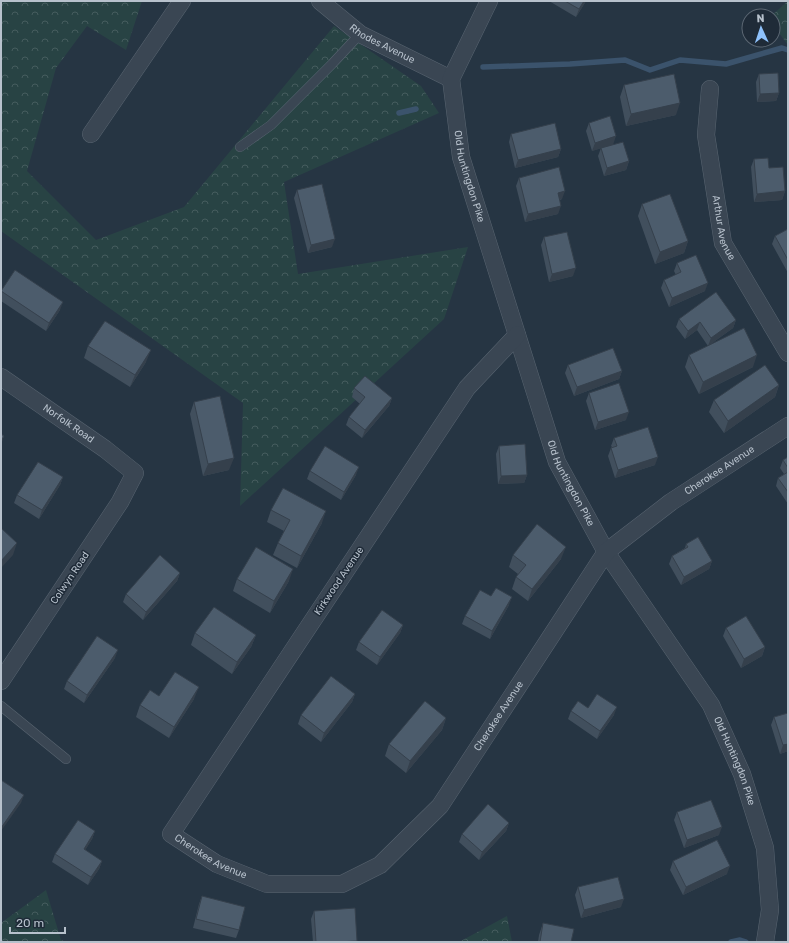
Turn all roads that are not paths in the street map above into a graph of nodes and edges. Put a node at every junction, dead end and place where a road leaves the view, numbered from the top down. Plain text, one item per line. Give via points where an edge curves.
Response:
1 (182, 1) edge
2 (320, 1) edge
3 (489, 1) edge
4 (360, 34) junction
5 (451, 79) junction
6 (710, 89) dead end
7 (91, 134) dead end
8 (240, 147) dead end
9 (517, 335) junction
10 (788, 353) edge
11 (1, 377) edge
12 (788, 426) edge
13 (135, 473) joint
14 (606, 552) junction
15 (1, 681) edge
16 (1, 706) edge
17 (66, 759) dead end
18 (171, 834) joint
19 (765, 942) edge

1 - 7 street
2 - 4 street, Rhodes Avenue
3 - 5 street
4 - 5 street, Rhodes Avenue
4 - 8 lane via 271,125
5 - 9 street, Old Huntingdon Pike via 461,157
6 - 10 street, Arthur Avenue via 706,135 723,243
9 - 14 street, Old Huntingdon Pike via 558,462
9 - 18 street, Kirkwood Avenue via 467,388
11 - 13 street, Norfolk Road via 105,449
12 - 14 street, Cherokee Avenue via 671,502
13 - 15 street, Colwyn Road via 120,502
14 - 18 street, Cherokee Avenue via 440,806 380,865 342,884 267,884 217,864
14 - 19 street, Old Huntingdon Pike via 711,705 742,774 765,848 770,910
16 - 17 lane

